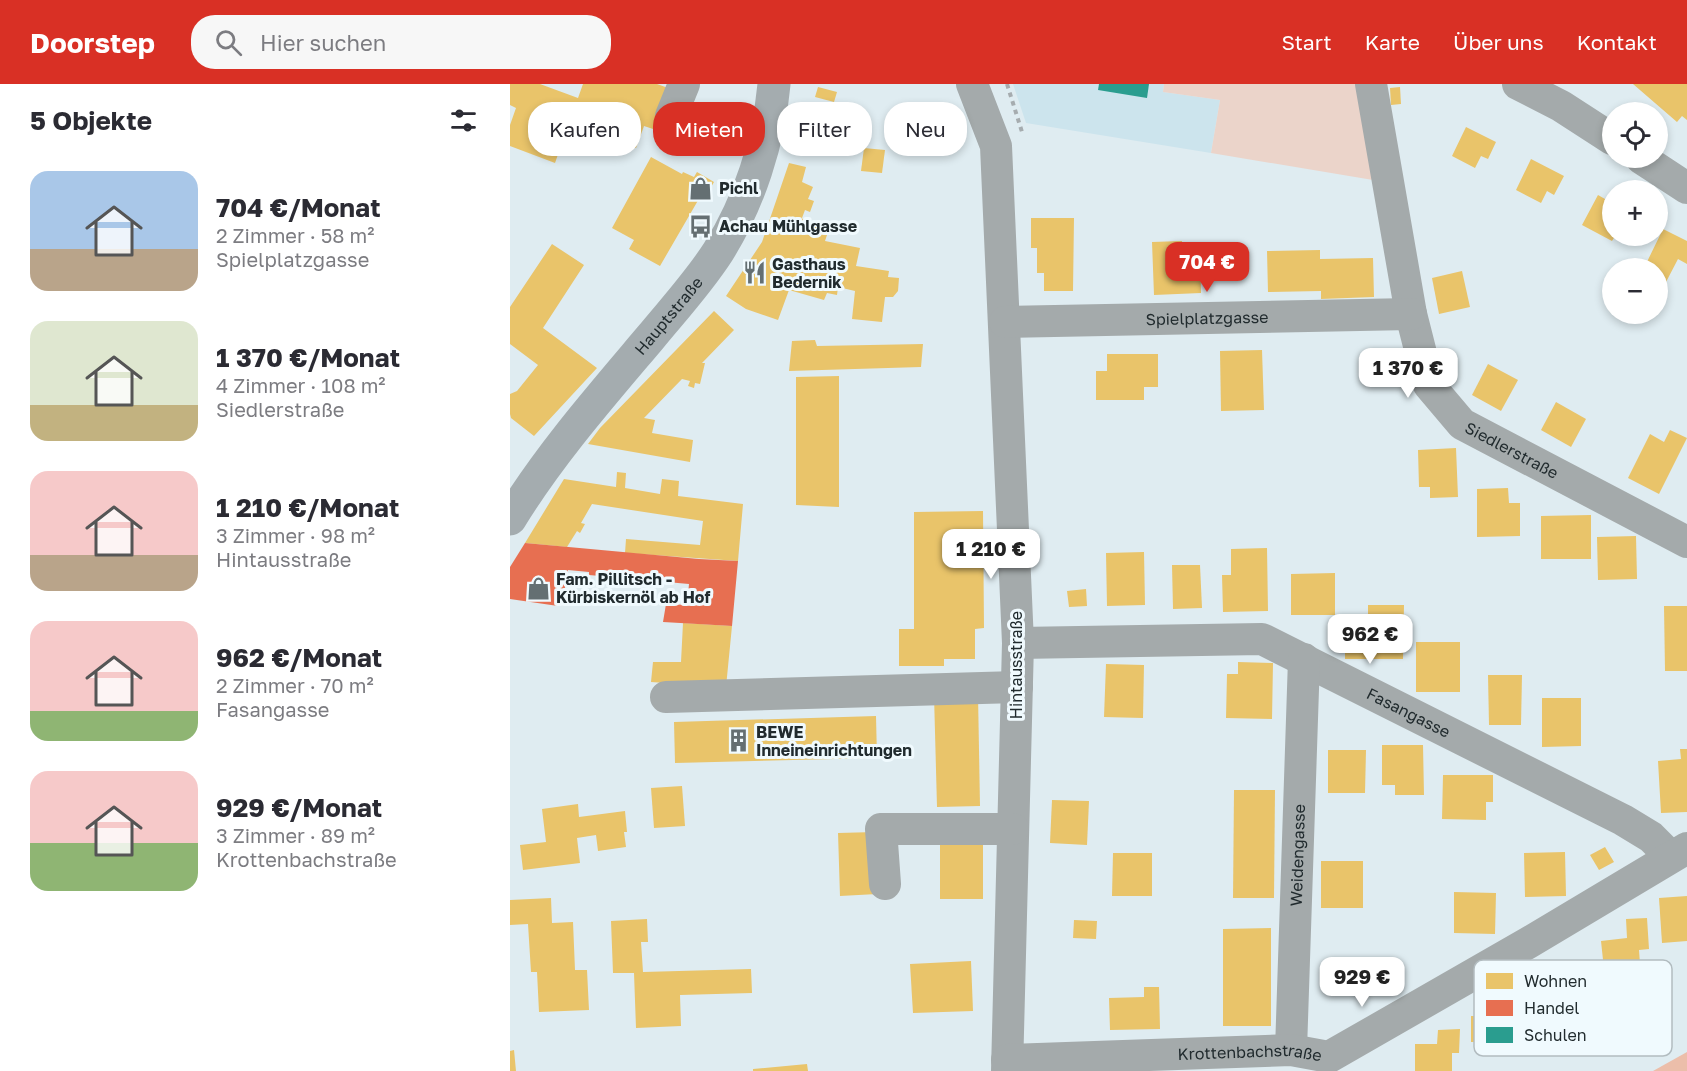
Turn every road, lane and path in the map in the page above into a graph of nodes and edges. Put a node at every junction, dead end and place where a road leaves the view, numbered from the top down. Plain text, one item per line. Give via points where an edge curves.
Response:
1 (684, 84) edge
2 (774, 84) edge
3 (972, 84) edge
4 (1371, 84) edge
5 (1518, 84) edge
6 (677, 102) edge
7 (1602, 132) edge
8 (1656, 168) edge
9 (1687, 188) edge
10 (1411, 314) junction
11 (1005, 322) junction
12 (510, 519) edge
13 (1687, 542) edge
14 (1018, 643) junction
15 (1304, 659) junction
16 (1017, 687) junction
17 (666, 697) dead end
18 (1013, 829) junction
19 (1679, 852) edge
20 (885, 884) dead end
21 (1498, 960) edge
22 (1474, 974) edge
23 (1291, 1050) junction
24 (1007, 1066) edge

1 - 6 street
2 - 12 main road, Hauptstraße via 761,155 739,211 717,252 570,434
3 - 11 street, Hintausstraße via 996,146
4 - 10 street, Siedlerstraße
5 - 7 street
8 - 9 street
10 - 11 street, Spielplatzgasse
10 - 13 street, Siedlerstraße via 1429,385 1462,424
11 - 14 street, Hintausstraße
14 - 15 street, Fasangasse via 1262,639
14 - 16 street, Hintausstraße
15 - 19 street, Fasangasse
15 - 23 street, Weidengasse
16 - 17 street
16 - 18 street, Hintausstraße
18 - 20 street via 881,829
18 - 24 street, Hintausstraße
19 - 21 street, Krottenbachstraße
22 - 23 street, Krottenbachstraße via 1329,1056
23 - 24 street, Krottenbachstraße

